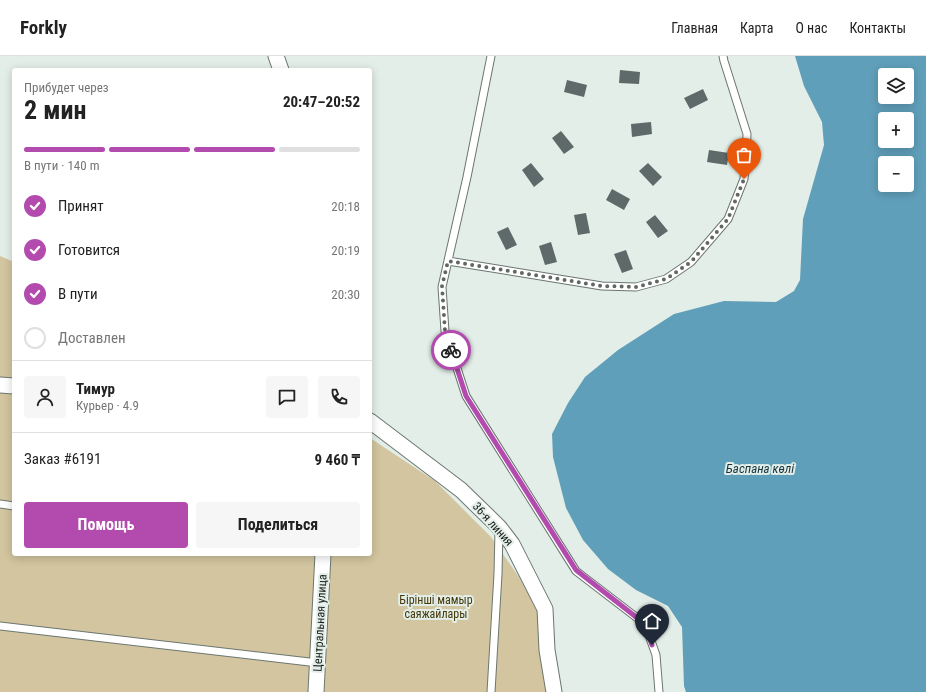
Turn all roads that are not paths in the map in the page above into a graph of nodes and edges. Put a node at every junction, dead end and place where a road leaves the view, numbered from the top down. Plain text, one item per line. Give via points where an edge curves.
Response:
1 (276, 56) edge
2 (491, 56) edge
3 (723, 56) edge
4 (280, 68) edge
5 (448, 261) junction
6 (0, 385) edge
7 (12, 386) edge
8 (372, 423) edge
9 (0, 504) edge
10 (12, 506) edge
11 (499, 527) junction
12 (323, 556) edge
13 (0, 626) edge
14 (318, 663) junction
15 (316, 692) edge
16 (491, 692) edge
17 (554, 692) edge
18 (659, 692) edge

1 - 4 street
2 - 5 lane
3 - 5 lane via 747,134 744,179 728,219 691,262 666,279 636,287 602,286
5 - 18 lane via 442,286 445,331 466,396 576,570 645,624 656,655
6 - 7 street
8 - 11 street, 36-я линия via 461,490
9 - 10 lane
11 - 16 lane
11 - 17 street, 36-я линия via 512,544 545,609 547,650
12 - 14 street, Центральная улица
13 - 14 lane
14 - 15 street, Центральная улица

